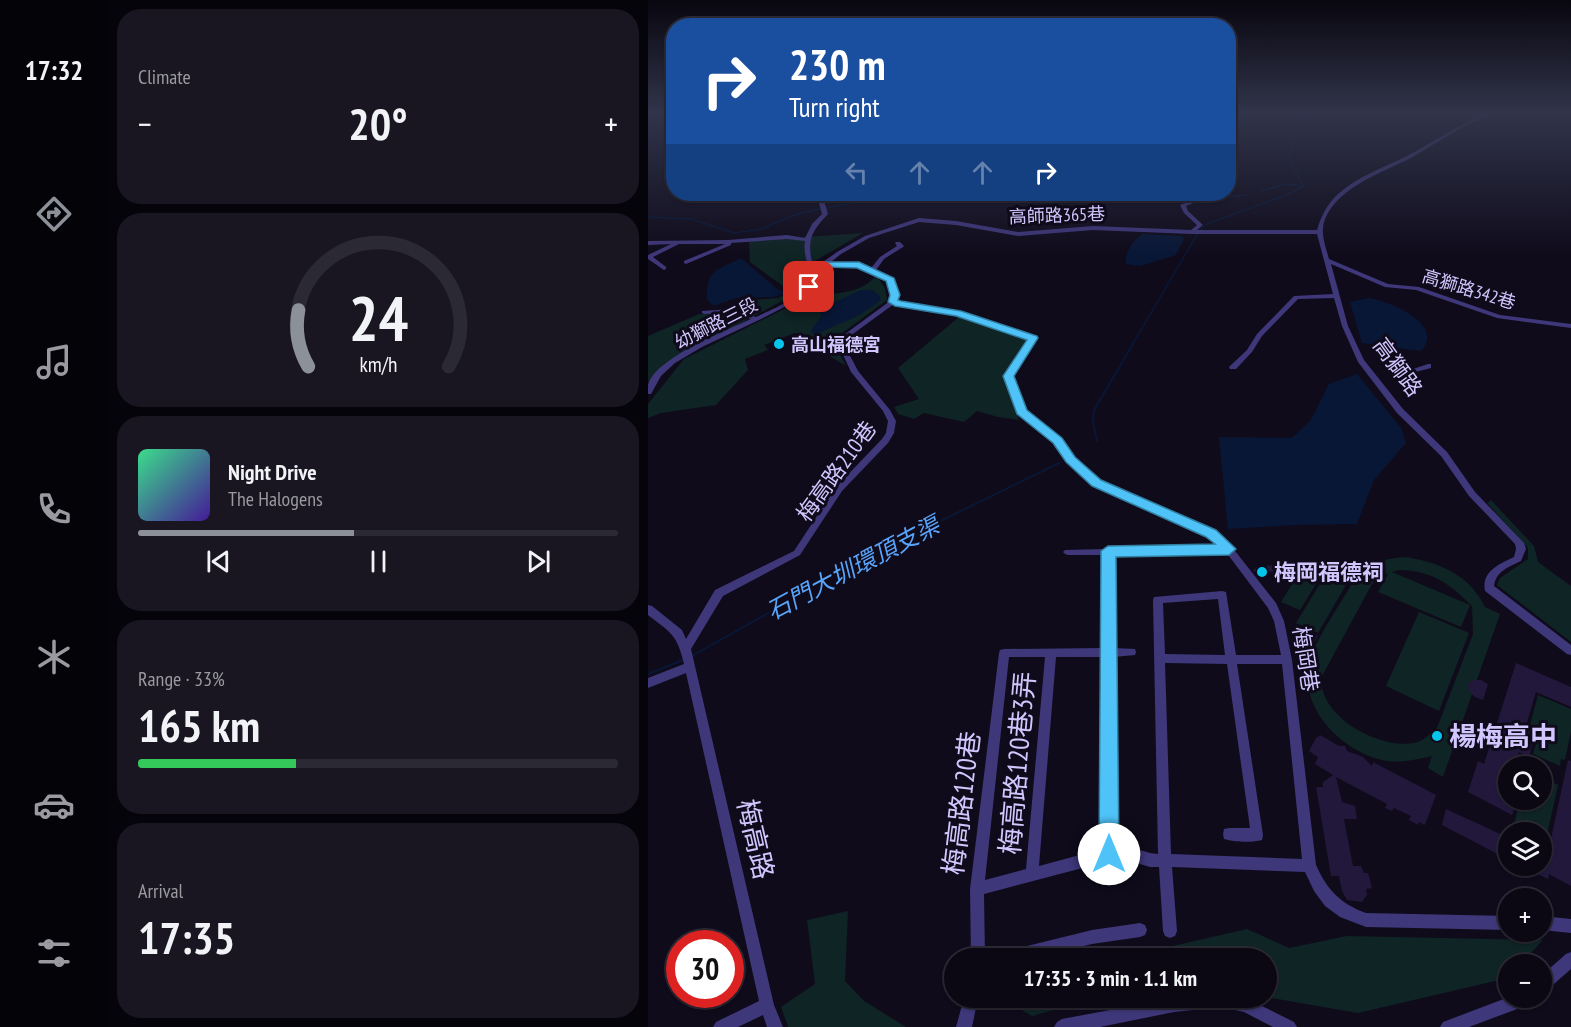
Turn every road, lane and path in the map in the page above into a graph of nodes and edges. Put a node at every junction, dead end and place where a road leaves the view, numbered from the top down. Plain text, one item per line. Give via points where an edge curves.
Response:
1 (1403, 159) edge
2 (821, 201) edge
3 (1194, 201) edge
4 (1192, 232) junction
5 (1319, 232) junction
6 (808, 240) junction
7 (734, 241) junction
8 (648, 243) edge
9 (678, 243) junction
10 (898, 243) dead end
11 (1327, 260) junction
12 (686, 261) dead end
13 (809, 264) junction
14 (825, 264) junction
15 (664, 268) dead end
16 (872, 271) junction
17 (811, 275) junction
18 (1337, 296) junction
19 (893, 302) junction
20 (704, 312) dead end
21 (757, 319) junction
22 (1571, 326) edge
23 (1428, 366) dead end
24 (1233, 367) dead end
25 (1408, 372) dead end
26 (648, 392) edge
27 (1229, 549) junction
28 (1108, 551) junction
29 (1068, 552) dead end
30 (648, 609) edge
31 (1571, 651) edge
32 (1131, 652) dead end
33 (1051, 654) junction
34 (1109, 654) junction
35 (687, 658) junction
36 (1160, 658) junction
37 (1233, 660) junction
38 (1287, 660) junction
39 (648, 682) edge
40 (1229, 834) dead end
41 (1109, 854) junction
42 (1163, 860) junction
43 (1309, 866) junction
44 (1032, 875) junction
45 (976, 889) junction
46 (1498, 923) edge
47 (1552, 924) edge
48 (1571, 926) edge
49 (1140, 930) dead end
50 (1170, 931) dead end
51 (978, 948) edge
52 (1047, 948) edge
53 (1571, 959) edge
54 (1552, 976) edge
55 (767, 1005) junction
56 (969, 1008) edge
57 (1500, 1008) edge
58 (722, 1027) edge
59 (775, 1027) edge
60 (964, 1027) edge
61 (1062, 1027) edge
62 (1289, 1027) edge
63 (1448, 1027) edge

1 - 5 street via 1340,197 1324,216
2 - 6 street via 825,214 813,224
3 - 4 street via 1183,205 1200,225
4 - 5 street, 高師路365巷
4 - 14 street, 高師路365巷 via 1094,228 1018,234 919,220 878,232
5 - 11 street, 高獅路
6 - 7 street via 787,237
6 - 13 street
7 - 9 street
7 - 12 street
8 - 9 street
9 - 15 street via 649,257
10 - 16 street via 901,246 882,258
11 - 18 street, 高獅路
11 - 22 street, 高獅路342巷 via 1387,286 1417,288 1499,317
13 - 14 street
13 - 17 street
14 - 16 street via 859,265
14 - 17 street, 高師路365巷
16 - 19 street via 890,280
17 - 21 street, 幼獅路三段 via 809,287
18 - 24 street via 1296,297
18 - 31 street, 高獅路 via 1345,327 1361,360 1400,411 1444,454 1472,494 1519,543 1518,559 1493,572 1489,588
19 - 27 street, 梅岡巷 via 967,316 1033,338 1008,376 1022,412 1058,440 1070,460 1096,483 1211,533
19 - 35 street, 梅高路210巷 via 843,338 841,344 855,372 886,410 892,421 890,433 840,489 797,553 719,593
20 - 21 street via 732,311
21 - 26 street, 幼獅路三段 via 663,368
23 - 25 street
27 - 28 street
27 - 38 street, 梅岡巷 via 1280,621
28 - 29 street
28 - 34 street
30 - 35 street, 梅高路 via 678,633
32 - 34 street
33 - 34 street
33 - 44 street, 梅高路120巷3弄
33 - 45 street, 梅高路120巷 via 1004,653
34 - 41 street
35 - 39 street
35 - 55 street, 梅高路
36 - 37 street
36 - 37 street via 1158,600 1221,595
36 - 42 street
37 - 38 street
37 - 40 street via 1257,835
38 - 43 street, 梅岡巷
41 - 42 street
41 - 44 street
42 - 43 street
42 - 50 street
43 - 46 street, 梅岡巷 via 1319,890 1344,913 1366,920
44 - 45 street
45 - 51 street, 梅高路120巷
47 - 48 street
49 - 52 street
53 - 54 street
55 - 58 street
55 - 59 street, 梅高路
56 - 60 street
57 - 63 street
61 - 62 street via 1174,1005 1222,1000 1246,1005

